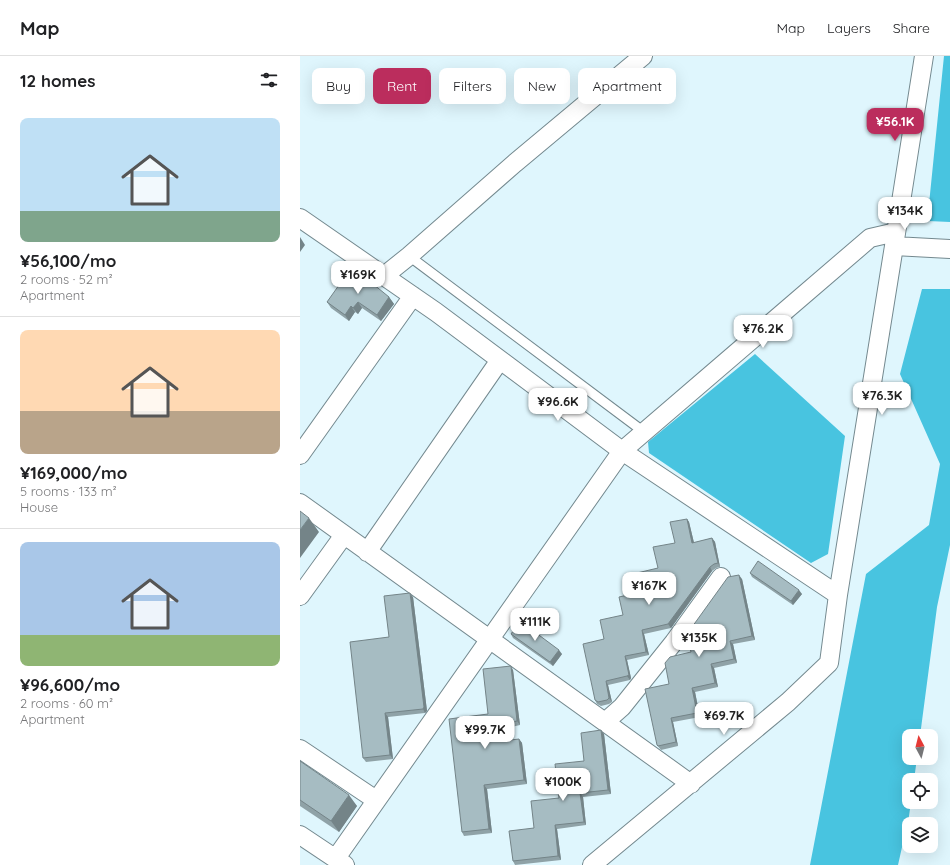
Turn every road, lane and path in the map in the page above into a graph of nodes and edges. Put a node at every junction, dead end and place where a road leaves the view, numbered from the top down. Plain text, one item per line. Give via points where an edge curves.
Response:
1 (643, 56) edge
2 (924, 56) edge
3 (300, 218) edge
4 (895, 239) junction
5 (950, 249) edge
6 (410, 256) junction
7 (384, 276) junction
8 (413, 296) junction
9 (500, 360) junction
10 (644, 432) junction
11 (622, 451) junction
12 (300, 455) edge
13 (300, 503) edge
14 (344, 535) junction
15 (367, 552) junction
16 (721, 577) dead end
17 (838, 595) junction
18 (300, 596) edge
19 (489, 640) junction
20 (605, 722) junction
21 (300, 749) edge
22 (690, 784) junction
23 (376, 800) junction
24 (300, 835) edge
25 (341, 862) edge
26 (592, 865) edge

1 - 6 street via 515,163
2 - 4 street
3 - 7 street
4 - 5 street via 915,247
4 - 10 street via 870,238
4 - 17 street
6 - 7 street
6 - 10 lane
7 - 8 street
8 - 9 street
8 - 12 street
9 - 11 street
9 - 15 street
10 - 11 street
11 - 17 street
11 - 19 street
13 - 14 street
14 - 15 street
14 - 18 street
15 - 19 street
16 - 20 street via 622,707
17 - 22 street via 829,663 788,702
19 - 20 street
19 - 23 street
20 - 22 street
21 - 23 street
22 - 26 street
23 - 25 street
24 - 25 street

